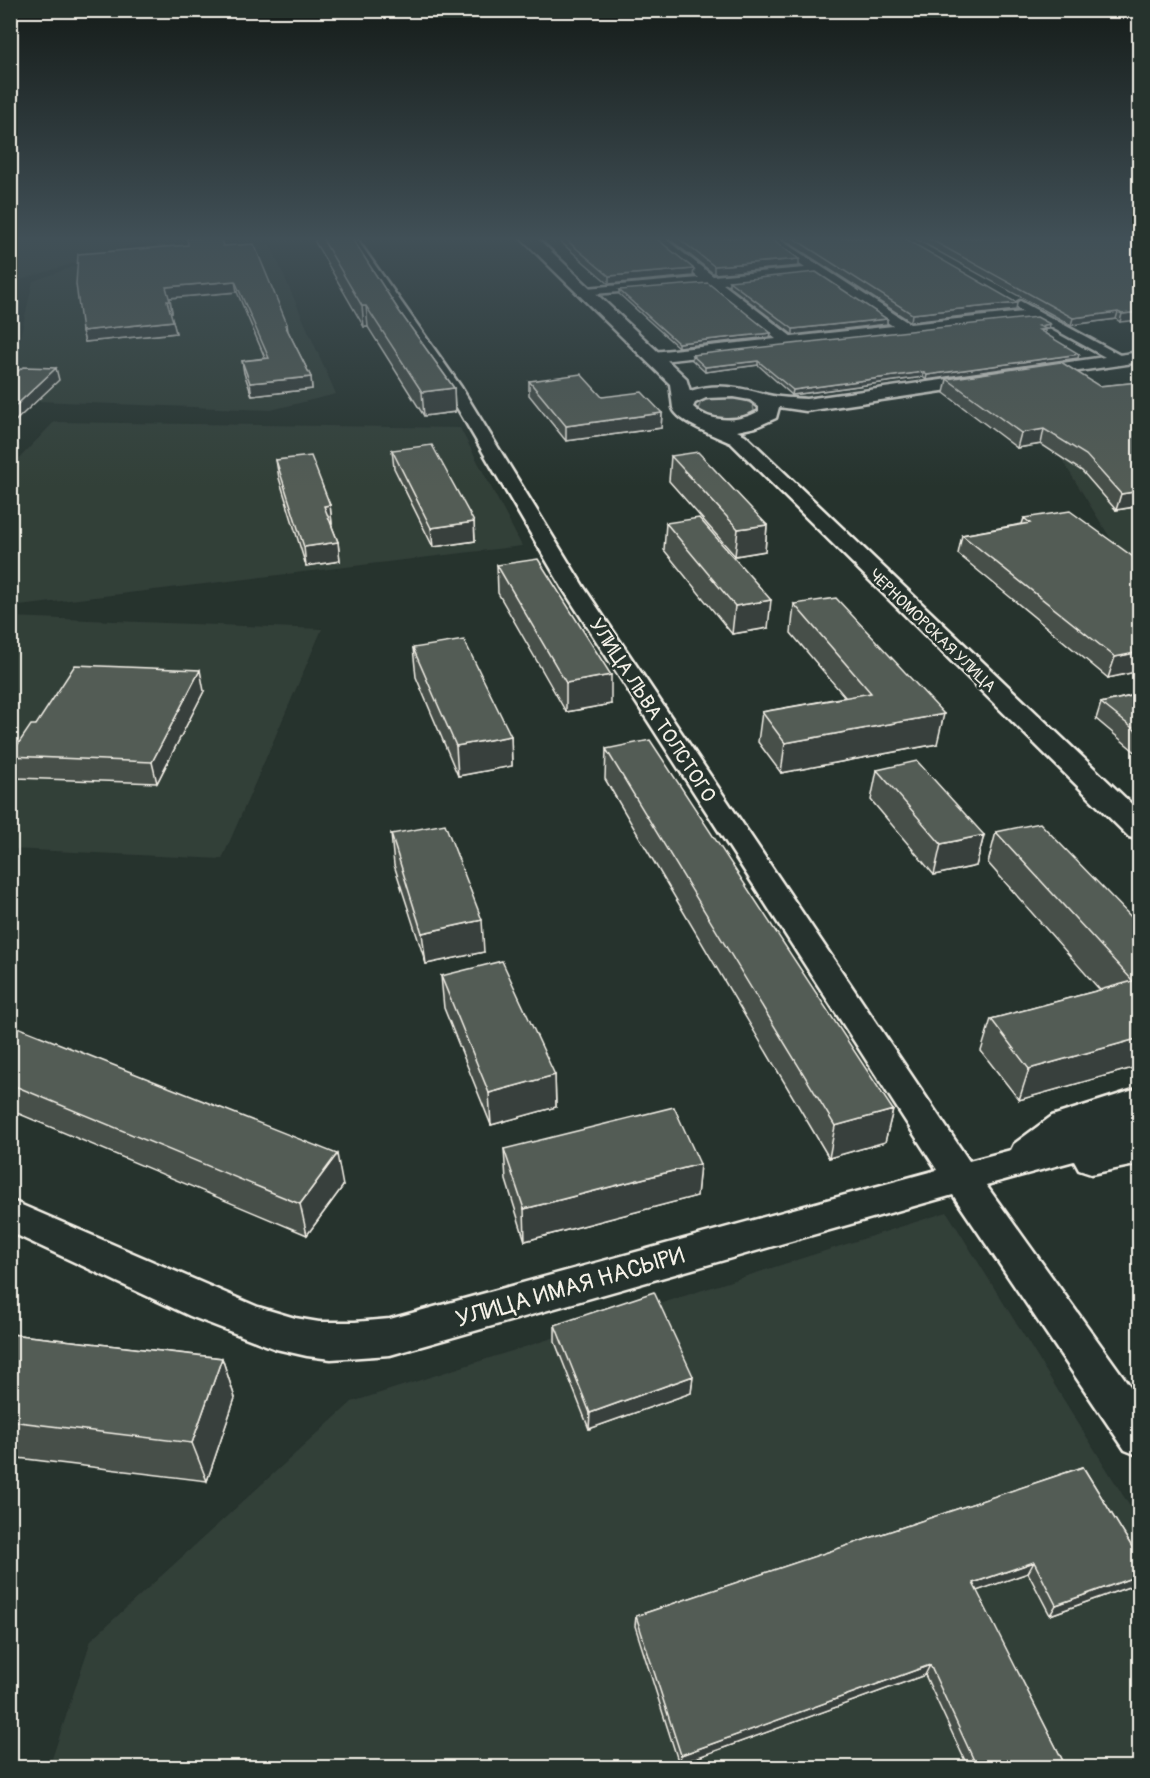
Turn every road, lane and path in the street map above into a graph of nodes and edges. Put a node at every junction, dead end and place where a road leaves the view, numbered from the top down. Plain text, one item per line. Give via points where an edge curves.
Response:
1 (407, 321) edge
2 (616, 321) edge
3 (761, 321) edge
4 (895, 321) edge
5 (981, 321) edge
6 (1047, 321) edge
7 (907, 329) junction
8 (789, 342) junction
9 (653, 357) junction
10 (1140, 357) edge
11 (1121, 360) junction
12 (679, 382) junction
13 (720, 391) junction
14 (683, 403) junction
15 (766, 407) junction
16 (738, 431) junction
17 (1140, 830) edge
18 (1140, 1101) edge
19 (1140, 1128) edge
20 (1140, 1150) edge
21 (1014, 1164) junction
22 (961, 1178) junction
23 (10, 1215) edge
24 (1140, 1436) edge

1 - 22 street, УЛИЦА ЛЬВА ТОЛСТОГО via 453,387 574,589
2 - 9 main road
3 - 8 street
4 - 7 street
5 - 7 street
6 - 11 street
7 - 8 street
8 - 9 street
9 - 12 main road
10 - 11 main road
11 - 15 main road via 806,405
12 - 13 main road
12 - 14 main road
13 - 14 main road via 695,395
13 - 15 main road via 745,393
14 - 16 main road, ЧЕРНОМОРСКАЯ УЛИЦА via 687,414 696,419
15 - 16 main road
16 - 17 main road, ЧЕРНОМОРСКАЯ УЛИЦА
18 - 21 street via 1064,1126
19 - 21 street, УЛИЦА ИМАЯ НАСЫРИ
20 - 21 street via 1092,1160
21 - 22 street, УЛИЦА ИМАЯ НАСЫРИ
22 - 23 street, УЛИЦА ИМАЯ НАСЫРИ via 372,1340 296,1336 240,1318
22 - 24 street, УЛИЦА ЛЬВА ТОЛСТОГО

